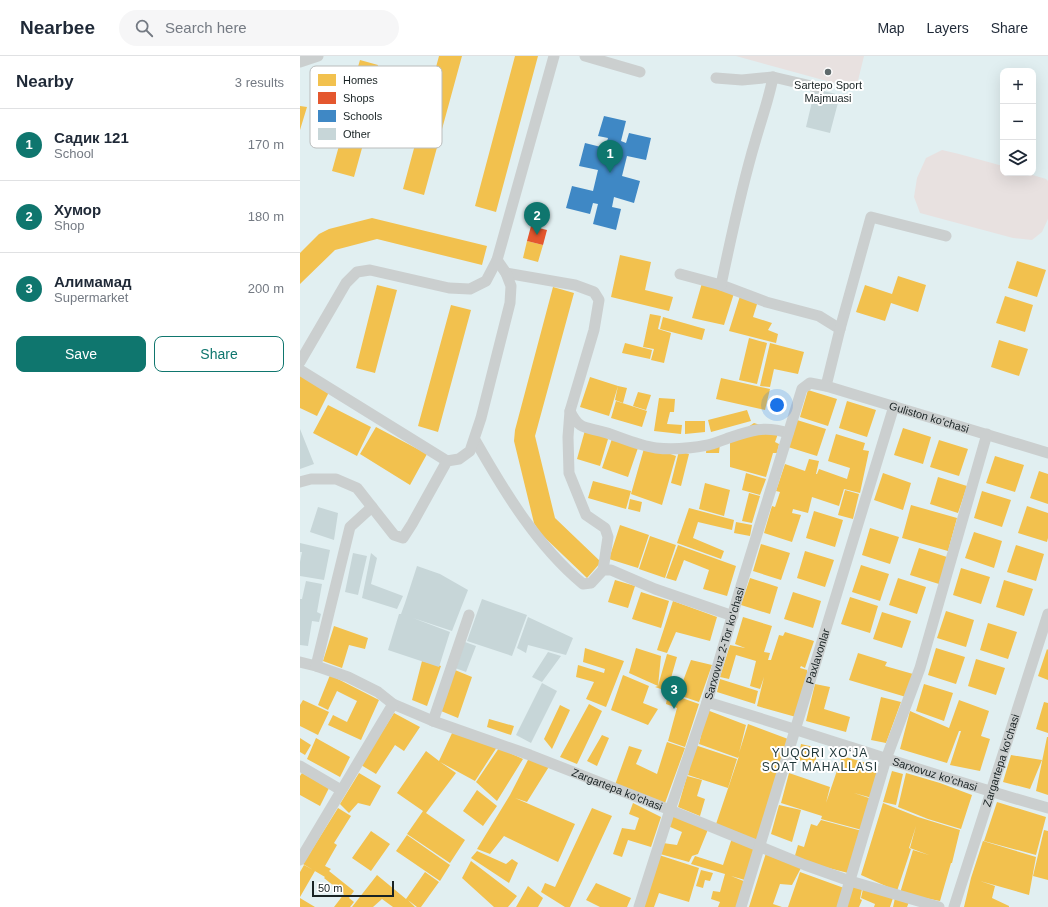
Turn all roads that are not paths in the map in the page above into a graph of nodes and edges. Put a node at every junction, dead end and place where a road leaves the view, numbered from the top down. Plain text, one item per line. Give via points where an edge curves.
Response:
1 (318, 56) edge
2 (554, 56) edge
3 (585, 56) edge
4 (300, 62) edge
5 (640, 72) dead end
6 (773, 77) junction
7 (716, 78) dead end
8 (820, 88) dead end
9 (946, 236) dead end
10 (497, 260) junction
11 (506, 273) junction
12 (680, 274) dead end
13 (721, 285) junction
14 (840, 329) junction
15 (300, 362) edge
16 (300, 370) edge
17 (810, 383) joint
18 (826, 386) junction
19 (894, 406) junction
20 (570, 411) junction
21 (788, 433) junction
22 (987, 434) junction
23 (475, 440) junction
24 (1048, 453) edge
25 (447, 462) junction
26 (300, 482) edge
27 (372, 507) junction
28 (603, 570) junction
29 (468, 615) dead end
30 (732, 616) junction
31 (1047, 620) edge
32 (300, 662) edge
33 (316, 666) junction
34 (707, 702) junction
35 (393, 704) junction
36 (433, 721) junction
37 (796, 728) junction
38 (886, 759) junction
39 (300, 766) edge
40 (341, 790) junction
41 (990, 792) junction
42 (1048, 808) edge
43 (670, 810) junction
44 (760, 847) junction
45 (300, 860) edge
46 (850, 880) junction
47 (639, 907) edge
48 (741, 907) edge
49 (842, 907) edge
50 (939, 907) edge
51 (954, 907) edge

1 - 4 street
2 - 10 street
3 - 5 street
6 - 7 street via 742,80
6 - 8 street
6 - 13 street via 734,224
9 - 14 street via 871,217
10 - 11 street
10 - 15 street via 486,281 470,289 449,288 370,270 357,272 346,283
11 - 20 street via 575,285 594,292 599,300 594,330
11 - 23 street via 511,286 510,303
12 - 13 street
13 - 14 street via 766,302 819,316
14 - 18 street
16 - 25 street
17 - 18 street, Guliston ko'chasi
17 - 21 street, Sarxovuz 2-Tor ko'chasi via 802,389
18 - 19 street, Guliston ko'chasi
19 - 22 street, Guliston ko'chasi
19 - 37 street, Paxlavonlar
20 - 21 street via 575,421 583,427 656,448 710,445 762,428
20 - 28 street via 569,473 586,515 605,528 608,537
21 - 30 street, Sarxovuz 2-Tor ko'chasi
22 - 24 street, Guliston ko'chasi
22 - 38 street via 920,668
23 - 25 street via 470,451 459,459
23 - 28 street via 516,507 540,540 574,577 583,584 591,583
25 - 27 street via 402,538 394,535
26 - 27 street via 311,479 336,479 356,488
27 - 33 street via 350,527
28 - 30 street via 611,570
29 - 36 street
30 - 34 street, Sarxovuz 2-Tor ko'chasi
31 - 41 street, Zargartepa ko'chasi
32 - 33 street, Zargartepa ko'chasi
33 - 35 street, Zargartepa ko'chasi via 348,677 378,692
34 - 37 street, Sarxovuz ko'chasi
34 - 43 street, Sarxovuz 2-Tor ko'chasi
35 - 36 street, Zargartepa ko'chasi
35 - 40 street
36 - 43 street, Zargartepa ko'chasi via 530,755
37 - 38 street, Sarxovuz ko'chasi
37 - 44 street, Paxlavonlar
38 - 41 street, Sarxovuz ko'chasi
38 - 46 street
39 - 40 street
40 - 45 street
41 - 42 street, Sarxovuz ko'chasi
41 - 51 street, Zargartepa ko'chasi
43 - 44 street, Zargartepa ko'chasi
43 - 47 street, Sarxovuz 2-Tor ko'chasi
44 - 46 street, Zargartepa ko'chasi
44 - 48 street, Paxlavonlar
46 - 49 street
46 - 50 street, Zargartepa ko'chasi

